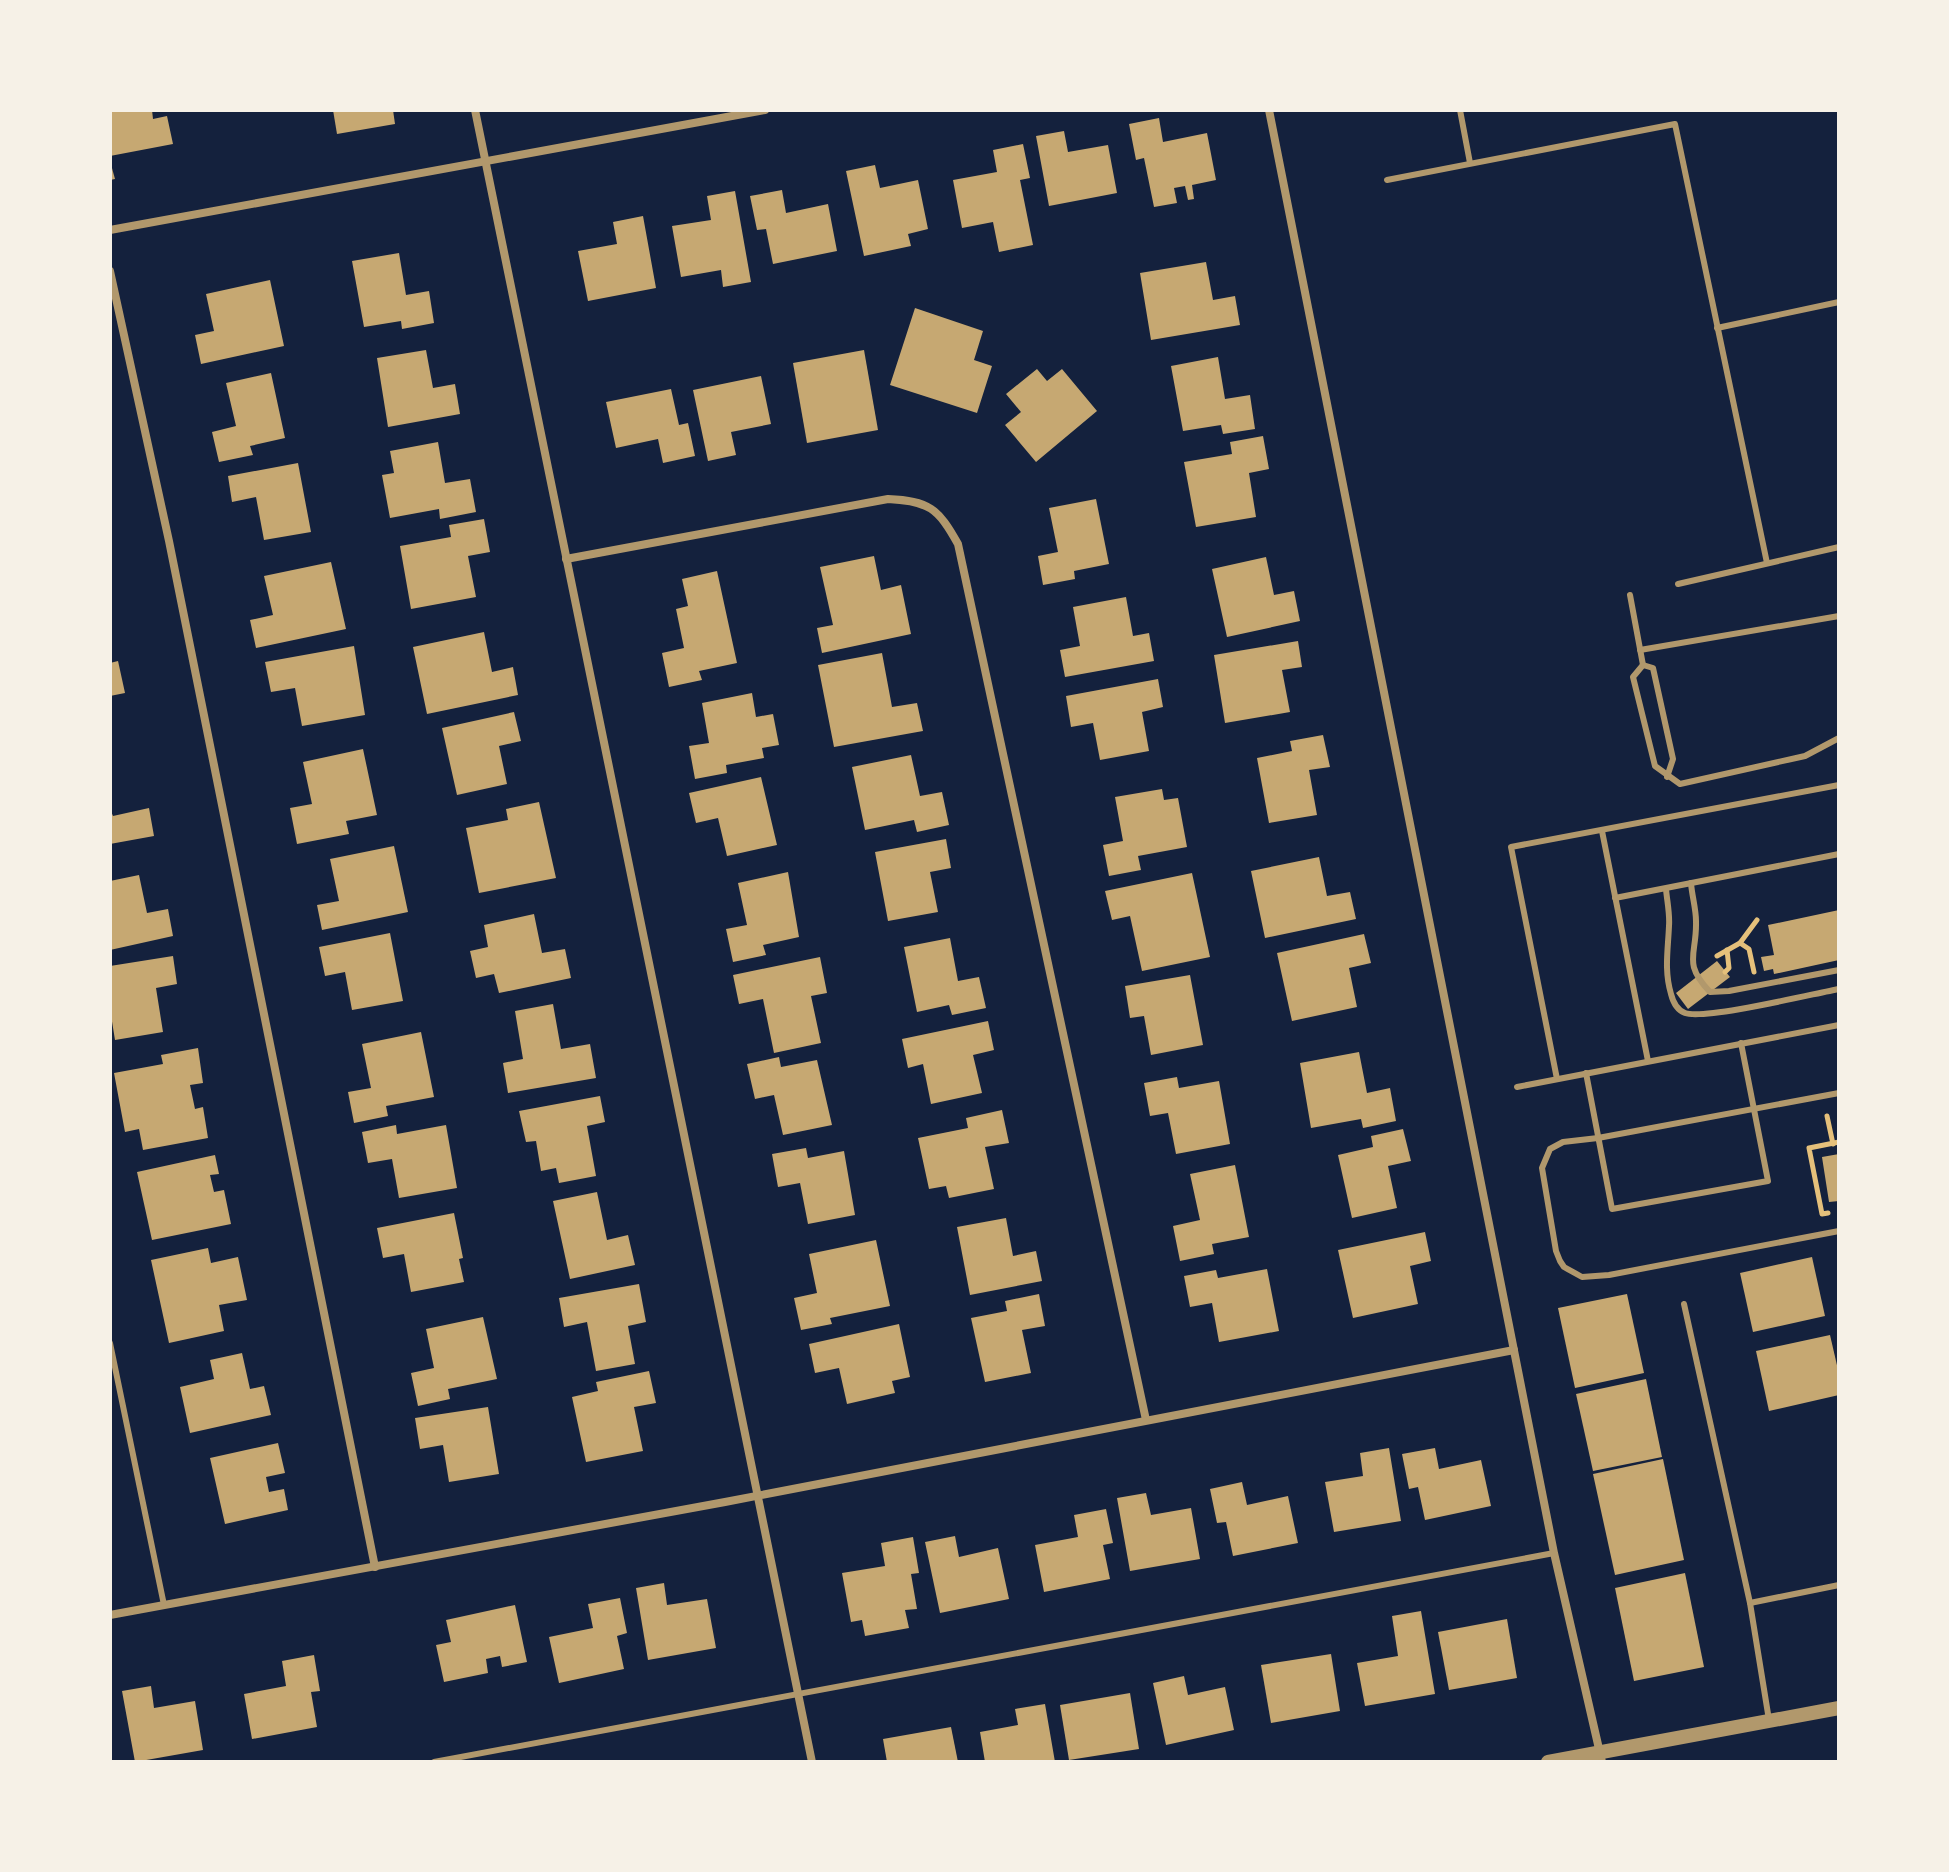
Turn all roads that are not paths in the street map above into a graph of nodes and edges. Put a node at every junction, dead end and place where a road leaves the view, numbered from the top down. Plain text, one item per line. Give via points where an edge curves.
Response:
1 (475, 110) edge
2 (765, 110) edge
3 (1269, 110) edge
4 (1460, 110) edge
5 (485, 163) junction
6 (1470, 163) junction
7 (1387, 180) dead end
8 (110, 230) edge
9 (110, 271) edge
10 (1839, 302) edge
11 (1717, 328) junction
12 (1839, 547) edge
13 (566, 559) junction
14 (1767, 563) junction
15 (1678, 584) dead end
16 (1630, 595) dead end
17 (1839, 616) edge
18 (1640, 650) junction
19 (1643, 665) junction
20 (1839, 738) edge
21 (1667, 777) junction
22 (1839, 785) edge
23 (1602, 831) junction
24 (1839, 854) edge
25 (1691, 883) junction
26 (1666, 889) junction
27 (1615, 898) junction
28 (1839, 970) edge
29 (1839, 989) edge
30 (1839, 1025) edge
31 (1741, 1043) junction
32 (1648, 1061) junction
33 (1586, 1073) junction
34 (1557, 1079) junction
35 (1517, 1087) dead end
36 (1839, 1093) edge
37 (1753, 1108) junction
38 (1598, 1138) junction
39 (1839, 1231) edge
40 (1684, 1304) dead end
41 (110, 1343) edge
42 (1514, 1350) junction
43 (1146, 1420) junction
44 (758, 1494) junction
45 (1554, 1553) junction
46 (375, 1567) junction
47 (1839, 1585) edge
48 (1750, 1603) junction
49 (164, 1605) junction
50 (110, 1615) edge
51 (798, 1693) junction
52 (1839, 1708) edge
53 (1770, 1721) junction
54 (1601, 1757) edge
55 (434, 1762) edge
56 (812, 1762) edge
57 (1548, 1762) edge

1 - 5 street
2 - 5 street
3 - 42 street
4 - 6 lane
5 - 8 street
5 - 13 street
6 - 7 lane
6 - 11 lane via 1675,124
9 - 46 street
10 - 11 lane
11 - 14 lane
12 - 14 lane
13 - 43 street via 888,499 932,508 948,525 958,544
13 - 44 street
14 - 15 lane
16 - 18 lane
17 - 18 lane
18 - 19 lane
19 - 21 lane via 1653,668 1673,759
19 - 21 lane via 1633,677 1655,766
20 - 21 lane via 1805,756 1680,784
22 - 23 lane
23 - 27 lane
23 - 34 lane via 1511,847
24 - 25 lane
25 - 26 lane
25 - 28 lane via 1696,922 1692,964 1710,992
26 - 27 lane
26 - 29 lane via 1668,981 1671,997 1685,1013 1710,1014
27 - 32 lane
30 - 31 lane
31 - 32 lane
31 - 37 lane
32 - 33 lane
33 - 34 lane
33 - 38 lane
34 - 35 lane
36 - 37 lane
37 - 38 lane
37 - 38 lane via 1768,1181 1612,1209
38 - 39 lane via 1563,1142 1550,1149 1542,1168 1556,1251 1564,1267 1582,1277
40 - 48 lane
41 - 49 lane
42 - 43 street
42 - 45 street
43 - 44 street
44 - 46 street
44 - 51 street
45 - 51 lane
45 - 54 street
46 - 49 street
47 - 48 lane
48 - 53 lane
49 - 50 street
51 - 55 lane
51 - 56 street
52 - 53 street
53 - 54 street
54 - 57 street

